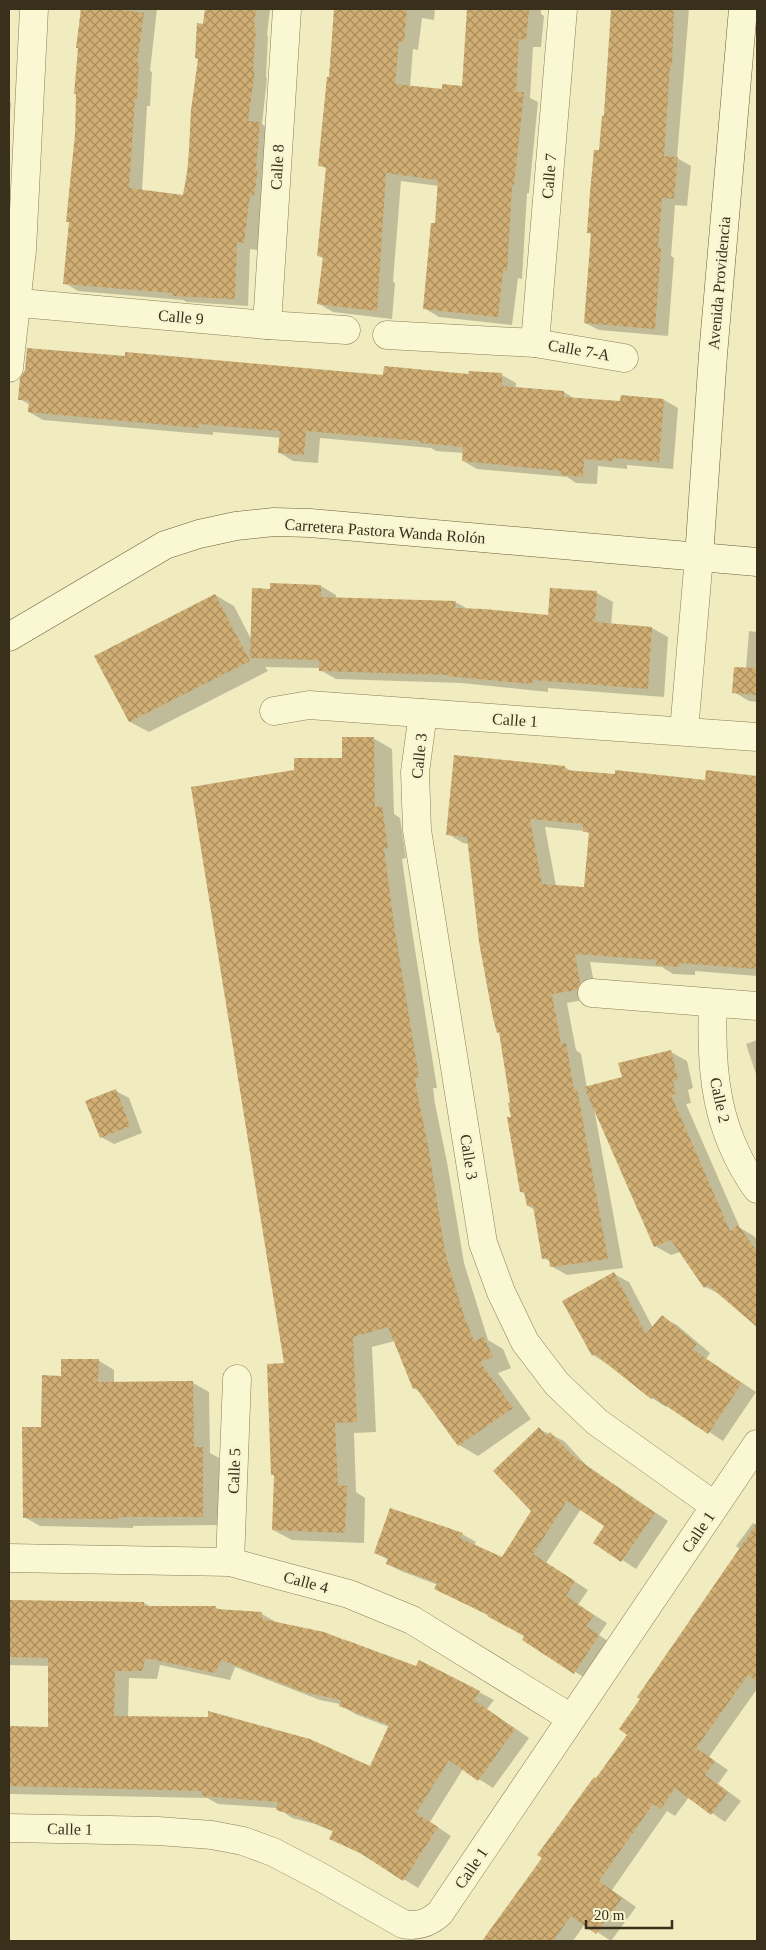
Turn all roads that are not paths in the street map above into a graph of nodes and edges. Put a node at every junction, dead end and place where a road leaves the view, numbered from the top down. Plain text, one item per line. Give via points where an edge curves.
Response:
1 (34, 9) edge
2 (287, 9) edge
3 (563, 9) edge
4 (743, 9) edge
5 (12, 302) edge
6 (267, 325) junction
7 (346, 330) dead end
8 (387, 335) dead end
9 (535, 343) junction
10 (624, 358) dead end
11 (9, 368) edge
12 (699, 557) junction
13 (757, 562) edge
14 (9, 637) edge
15 (274, 711) dead end
16 (423, 713) junction
17 (684, 731) junction
18 (757, 737) edge
19 (592, 993) dead end
20 (713, 1003) junction
21 (757, 1006) edge
22 (757, 1189) edge
23 (237, 1379) dead end
24 (757, 1444) edge
25 (715, 1506) junction
26 (9, 1558) edge
27 (230, 1562) junction
28 (571, 1718) junction
29 (9, 1828) edge

1 - 5 street via 22,250
2 - 6 street, Calle 8
3 - 9 street, Calle 7
4 - 12 street, Avenida Providencia
5 - 6 street, Calle 9
5 - 11 street
6 - 7 street, Calle 9
8 - 9 street
9 - 10 street, Calle 7-A
12 - 13 street, Carretera Pastora Wanda Rolón
12 - 14 street, Carretera Pastora Wanda Rolón via 310,523 236,526 165,545
12 - 17 street, Avenida Providencia
15 - 16 street, Calle 1 via 309,705
16 - 17 street, Calle 1
16 - 25 street, Calle 3 via 415,772 417,830 483,1242 501,1292 525,1342 558,1384 597,1422
17 - 18 street, Calle 1
19 - 20 street
20 - 21 street
20 - 22 street, Calle 2 via 711,1044 715,1088 726,1128 743,1168
23 - 27 street, Calle 5
24 - 25 street, Calle 1
25 - 28 street, Calle 1
26 - 27 street, Calle 4
27 - 28 street, Calle 4 via 349,1594 412,1620
28 - 29 street, Calle 1 via 440,1913 433,1920 413,1926 403,1924 273,1852 243,1841 158,1831

